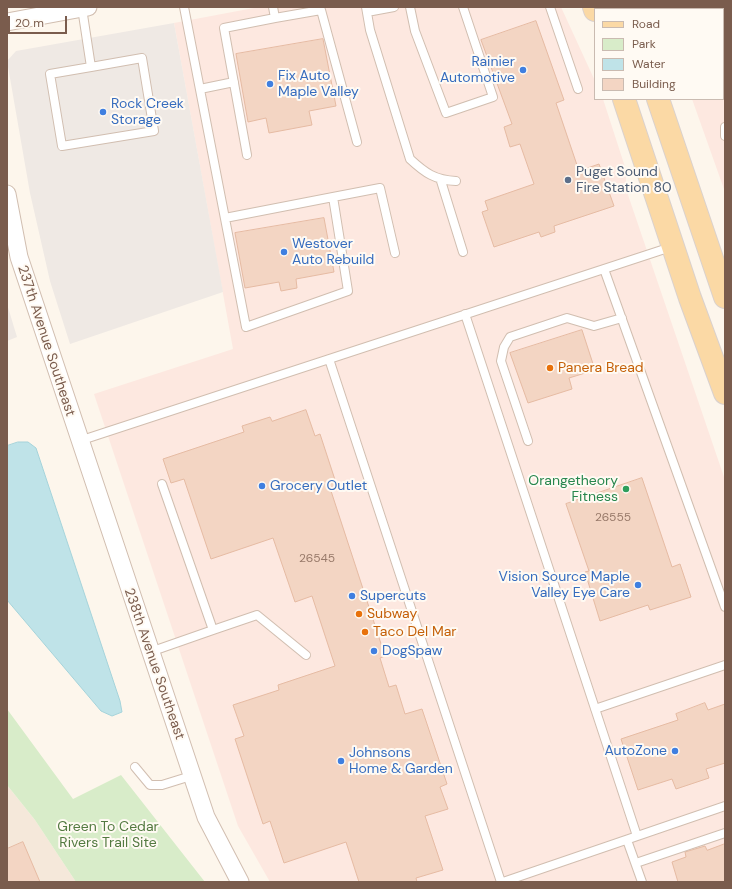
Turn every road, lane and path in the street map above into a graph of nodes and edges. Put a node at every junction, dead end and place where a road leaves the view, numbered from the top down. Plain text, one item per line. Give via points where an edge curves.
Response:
1 (184, 7) edge
2 (273, 7) edge
3 (394, 7) edge
4 (410, 7) edge
5 (463, 7) edge
6 (550, 7) edge
7 (85, 8) edge
8 (366, 10) edge
9 (275, 18) junction
10 (7, 22) edge
11 (91, 67) junction
12 (234, 82) junction
13 (200, 89) junction
14 (578, 89) dead end
15 (624, 100) edge
16 (658, 100) edge
17 (725, 127) edge
18 (725, 136) edge
19 (357, 142) dead end
20 (247, 155) dead end
21 (441, 181) junction
22 (456, 181) dead end
23 (7, 194) edge
24 (333, 197) junction
25 (225, 218) junction
26 (673, 246) junction
27 (463, 252) dead end
28 (396, 253) dead end
29 (720, 264) edge
30 (604, 269) junction
31 (725, 297) edge
32 (465, 314) junction
33 (622, 318) junction
34 (329, 359) junction
35 (719, 363) edge
36 (725, 393) edge
37 (79, 441) junction
38 (528, 441) dead end
39 (162, 484) dead end
40 (725, 607) edge
41 (213, 630) junction
42 (149, 652) junction
43 (306, 656) dead end
44 (725, 665) edge
45 (595, 709) junction
46 (135, 767) dead end
47 (191, 776) junction
48 (725, 806) edge
49 (725, 833) edge
50 (637, 836) junction
51 (627, 840) junction
52 (636, 862) junction
53 (522, 879) edge
54 (240, 882) edge
55 (502, 882) edge
56 (642, 882) edge

1 - 13 lane
2 - 9 lane
3 - 8 lane
4 - 5 lane via 415,31 446,113 493,96
6 - 14 lane
7 - 10 street
7 - 11 lane
8 - 21 lane via 410,159 422,170
9 - 12 lane via 224,28
9 - 19 lane via 321,10
11 - 11 lane via 50,74 62,146 154,131 142,58
12 - 13 lane
12 - 20 lane
13 - 25 lane
15 - 26 main road
16 - 29 main road
17 - 18 lane
21 - 22 lane
21 - 27 lane
23 - 37 street, 237th Avenue Southeast via 19,257
24 - 25 lane
24 - 25 lane via 348,291 246,327
24 - 28 lane via 380,188
26 - 30 lane
26 - 35 main road via 690,298
29 - 31 main road
30 - 32 lane
30 - 33 lane
32 - 34 lane
32 - 45 lane
33 - 38 lane via 594,326 566,318 510,337 504,347 501,361
33 - 40 lane
34 - 37 lane
34 - 55 lane
35 - 36 main road
37 - 42 street, 238th Avenue Southeast
39 - 41 lane
41 - 42 lane
41 - 43 lane via 257,615
42 - 47 street, 238th Avenue Southeast
44 - 45 lane
45 - 50 lane
46 - 47 lane via 150,785 162,785
47 - 54 street, 238th Avenue Southeast via 206,817
48 - 50 lane
49 - 52 lane
50 - 51 lane
51 - 52 lane
51 - 53 lane
52 - 56 lane
53 - 55 lane

